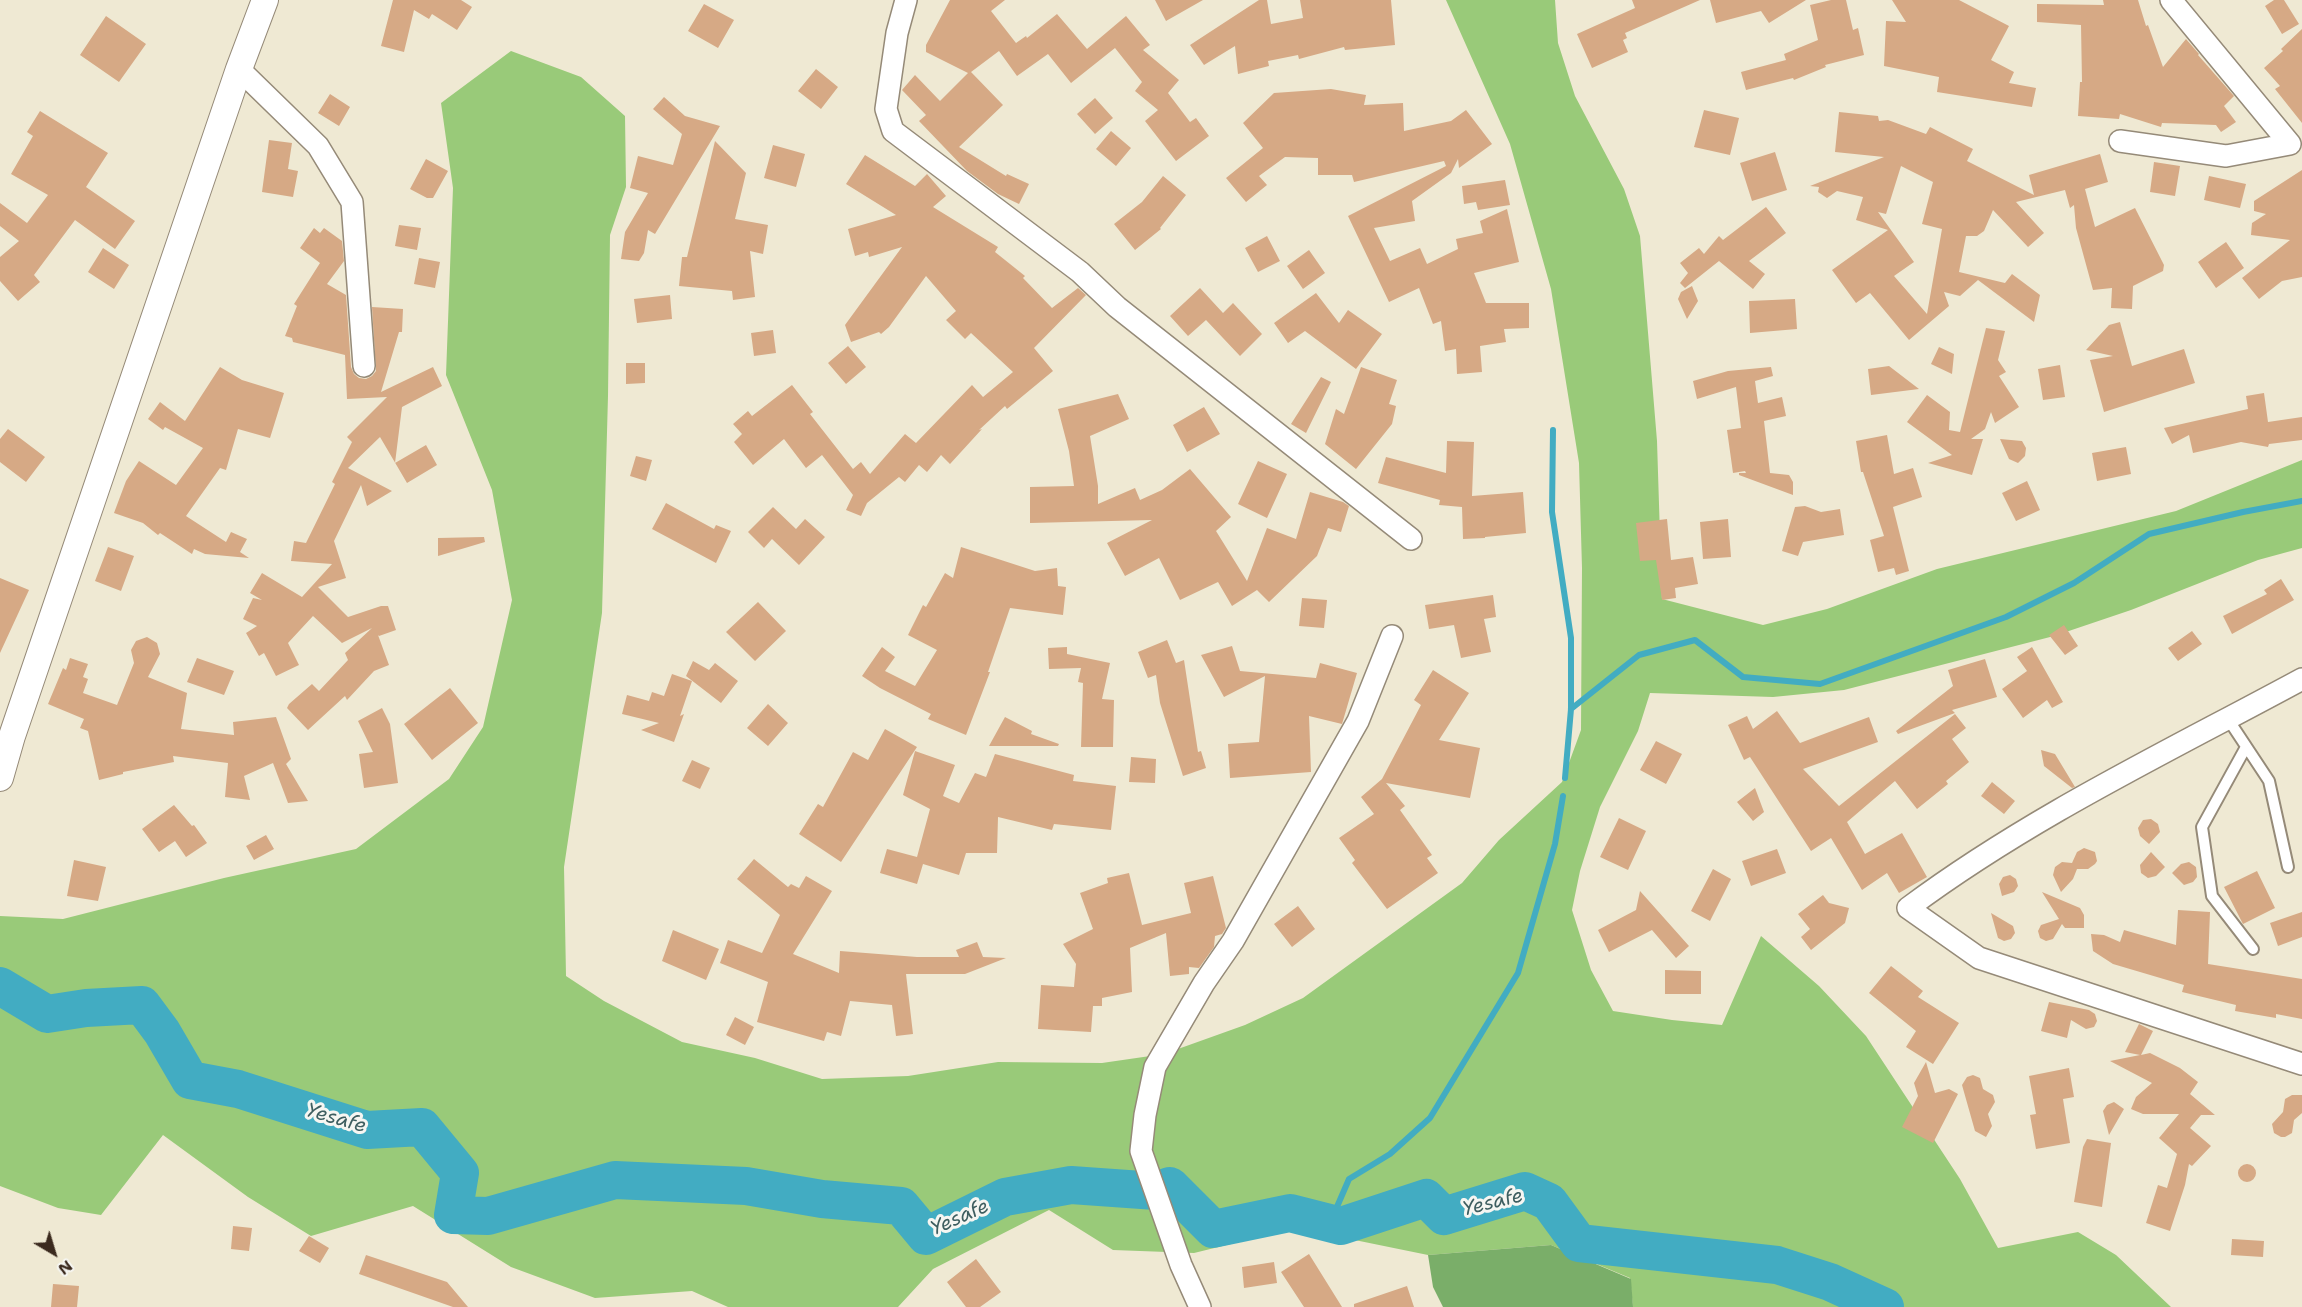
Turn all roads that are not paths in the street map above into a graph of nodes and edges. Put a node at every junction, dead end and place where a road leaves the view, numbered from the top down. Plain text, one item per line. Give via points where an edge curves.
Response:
1 (265, 0) edge
2 (906, 0) edge
3 (2171, 0) edge
4 (238, 69) junction
5 (2120, 141) dead end
6 (364, 366) dead end
7 (1411, 539) dead end
8 (1392, 636) dead end
9 (2302, 678) edge
10 (2228, 719) junction
11 (2246, 747) junction
12 (0, 778) edge
13 (2288, 867) dead end
14 (2253, 949) dead end
15 (2302, 1064) edge
16 (1200, 1307) edge

1 - 4 street
2 - 7 street via 886,109 893,131 1080,272 1117,307
3 - 5 street via 2290,144 2226,156
4 - 6 street via 318,146 352,202
4 - 12 street
8 - 16 street via 1358,721 1233,941 1155,1067 1141,1151
9 - 10 street
10 - 11 lane
10 - 15 street via 2069,804 1956,873 1908,908 1979,958
11 - 13 lane via 2269,781
11 - 14 lane via 2202,827 2212,896

